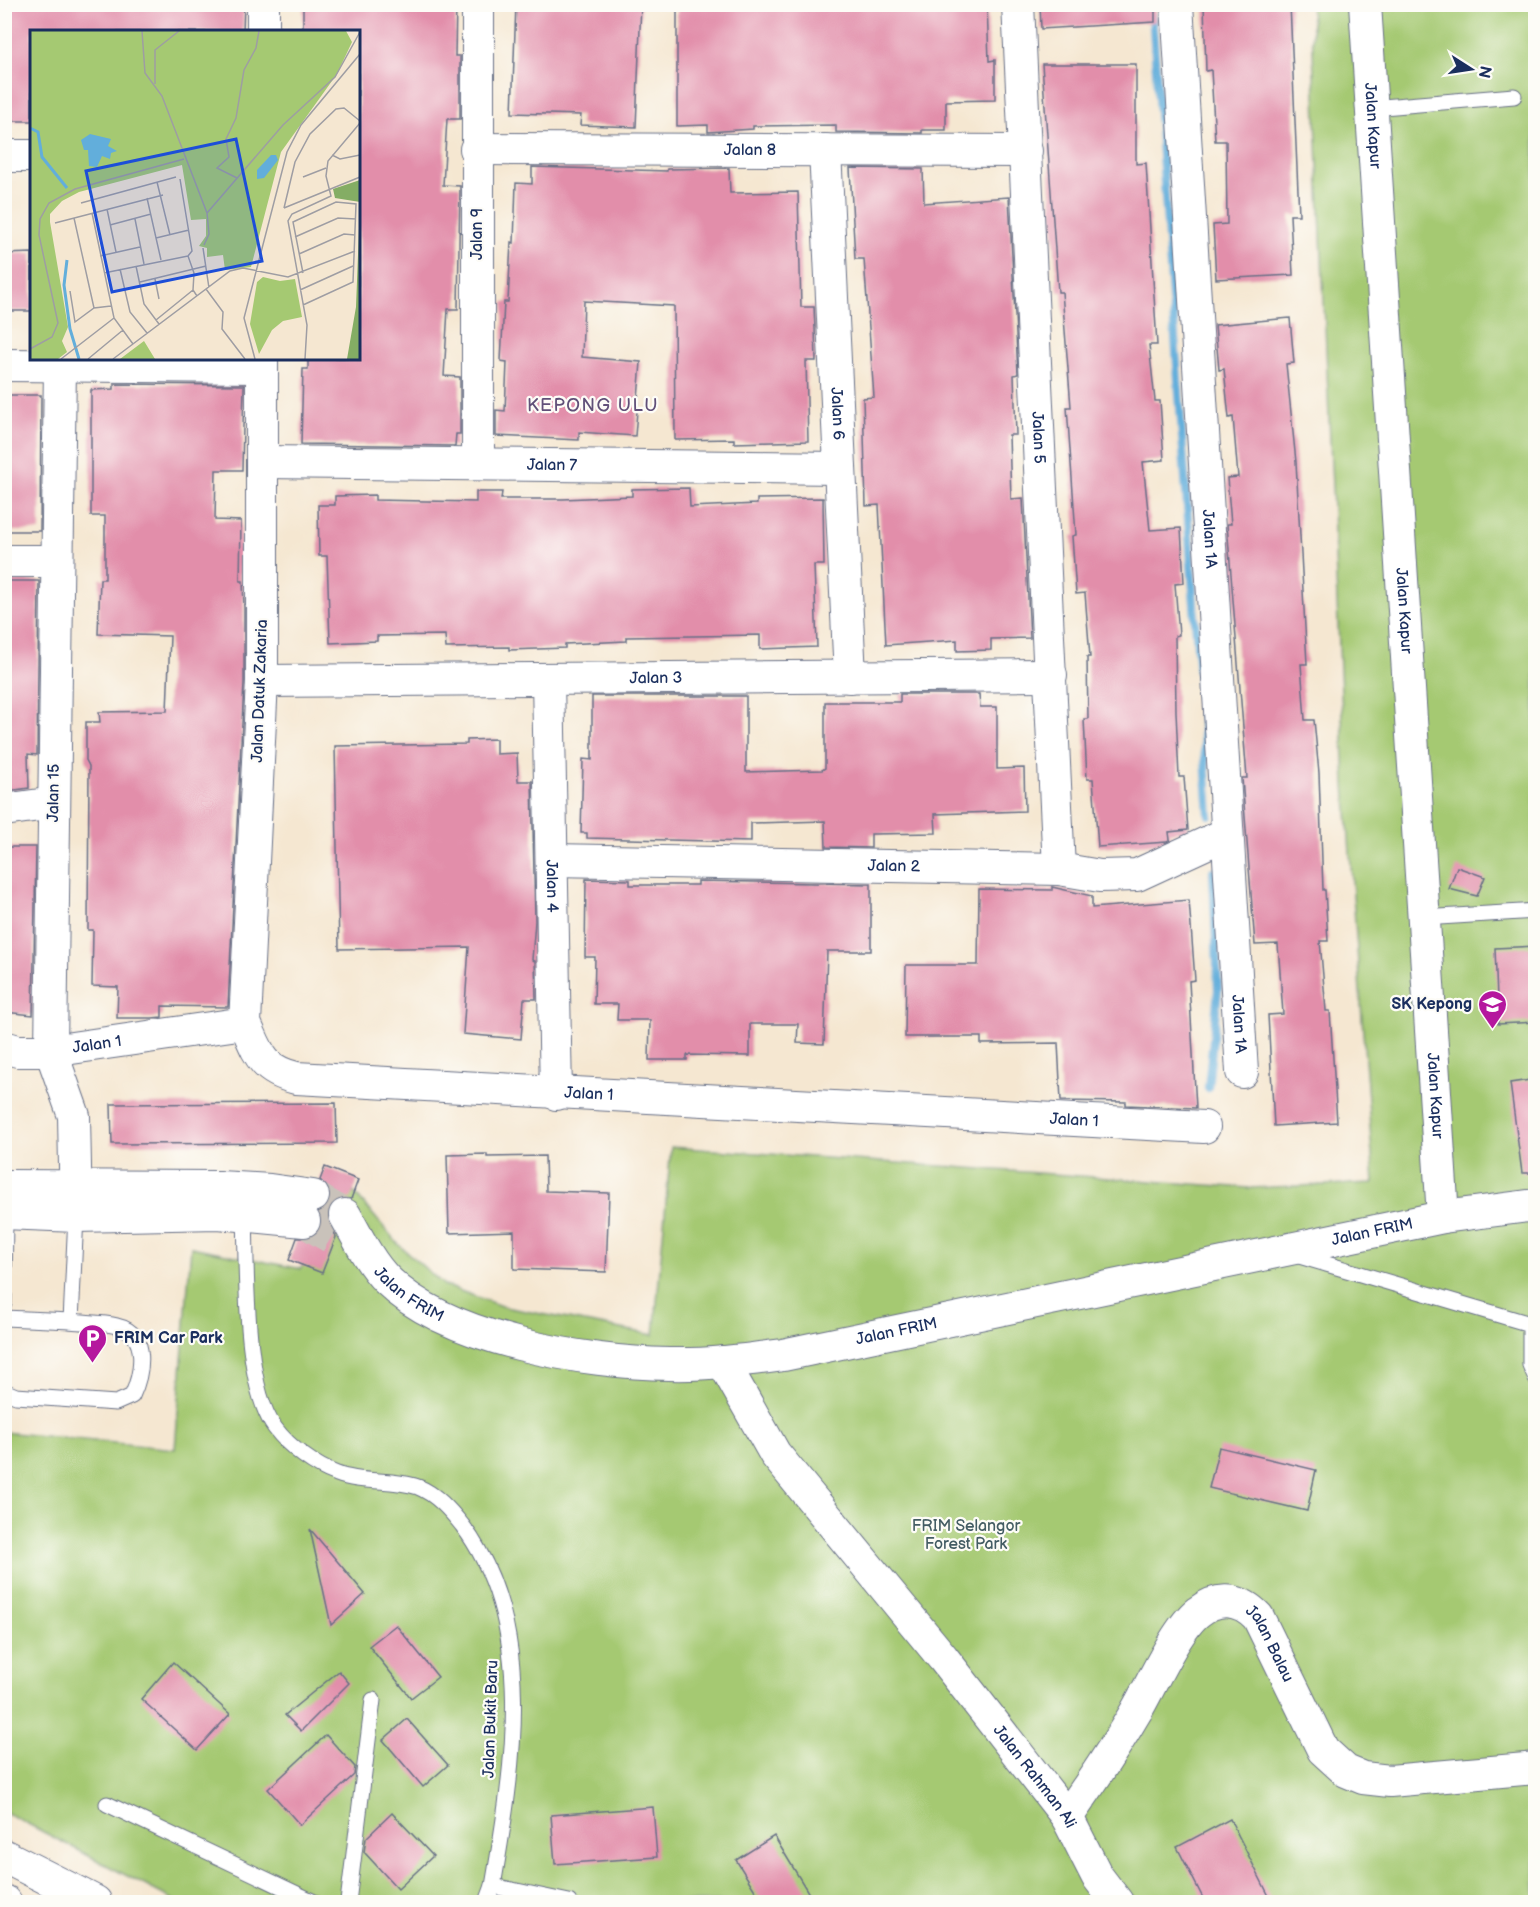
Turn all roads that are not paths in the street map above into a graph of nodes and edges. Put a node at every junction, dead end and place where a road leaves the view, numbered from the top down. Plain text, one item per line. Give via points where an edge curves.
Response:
1 (263, 4) edge
2 (478, 4) edge
3 (1018, 4) edge
4 (1177, 4) edge
5 (1365, 4) edge
6 (263, 30) edge
7 (1514, 96) dead end
8 (1371, 108) junction
9 (476, 149) junction
10 (825, 150) junction
11 (1026, 151) junction
12 (4, 156) edge
13 (30, 156) edge
14 (262, 363) edge
15 (4, 365) edge
16 (60, 365) junction
17 (262, 462) junction
18 (478, 464) junction
19 (840, 468) junction
20 (4, 561) edge
21 (57, 561) junction
22 (1051, 675) junction
23 (850, 677) junction
24 (549, 680) junction
25 (262, 681) junction
26 (54, 803) junction
27 (4, 810) edge
28 (1226, 834) junction
29 (552, 860) junction
30 (1059, 869) junction
31 (1536, 911) edge
32 (1423, 918) junction
33 (245, 1023) junction
34 (4, 1047) edge
35 (51, 1051) junction
36 (1242, 1072) dead end
37 (556, 1094) junction
38 (1204, 1127) dead end
39 (76, 1202) junction
40 (5, 1204) edge
41 (1536, 1205) edge
42 (244, 1215) junction
43 (1443, 1217) junction
44 (340, 1228) tunnel mouth
45 (1283, 1251) junction
46 (4, 1304) edge
47 (4, 1318) edge
48 (71, 1321) junction
49 (723, 1362) junction
50 (1536, 1378) edge
51 (4, 1391) edge
52 (373, 1700) dead end
53 (1536, 1768) edge
54 (107, 1804) dead end
55 (1067, 1817) junction
56 (4, 1856) edge
57 (493, 1886) junction
58 (95, 1902) edge
59 (314, 1902) edge
60 (348, 1902) edge
61 (487, 1902) edge
62 (570, 1902) edge
63 (1117, 1902) edge

1 - 6 street
2 - 9 street, Jalan 9
3 - 11 street, Jalan 5
4 - 28 street, Jalan 1A
5 - 8 street, Jalan Kapur
7 - 8 lane
8 - 32 street, Jalan Kapur
9 - 10 street, Jalan 8
9 - 18 street, Jalan 9
10 - 11 street, Jalan 8
10 - 19 street, Jalan 6
11 - 22 street, Jalan 5
12 - 13 street
14 - 16 street
14 - 17 street, Jalan Datuk Zakaria
15 - 16 street
16 - 21 street, Jalan 15
17 - 18 street, Jalan 7
17 - 25 street, Jalan Datuk Zakaria
18 - 19 street, Jalan 7
19 - 23 street, Jalan 6
20 - 21 street
21 - 26 street, Jalan 15
22 - 23 street, Jalan 3
22 - 30 street, Jalan 5
23 - 24 street, Jalan 3
24 - 25 street, Jalan 3
24 - 29 street, Jalan 4
25 - 33 street, Jalan Datuk Zakaria
26 - 27 street
26 - 35 street, Jalan 15
28 - 30 street, Jalan 2 via 1137,874 1100,876
28 - 36 street, Jalan 1A
29 - 30 street, Jalan 2
29 - 37 street, Jalan 4
31 - 32 lane
32 - 43 street, Jalan Kapur
33 - 35 street, Jalan 1
33 - 37 street, Jalan 1 via 260,1056 275,1073 296,1078
34 - 35 street, Jalan 1
35 - 39 street, Jalan 15 via 74,1116
37 - 38 street, Jalan 1
39 - 40 street
39 - 42 street
39 - 42 street via 219,1187 270,1190 309,1209
39 - 48 lane
40 - 46 lane
41 - 43 street, Jalan FRIM
42 - 57 lane, Jalan Bukit Baru via 249,1343 262,1401 274,1426 298,1450 338,1475 418,1487 436,1497 471,1538 504,1613 513,1669 511,1740
43 - 45 street, Jalan FRIM
44 - 49 street, Jalan FRIM via 400,1291 430,1312 463,1327 556,1351 632,1363
45 - 49 street, Jalan FRIM via 821,1347
45 - 50 lane via 1530,1324 1530,1365
47 - 48 lane
48 - 51 lane via 119,1326 134,1334 141,1351 141,1378 132,1396 116,1403 16,1396
49 - 55 street, Jalan Rahman Ali via 775,1455 943,1658
52 - 60 lane
53 - 55 street, Jalan Balau via 1390,1781 1346,1771 1323,1750 1258,1617 1248,1606 1223,1601 1196,1613 1114,1749
54 - 59 lane
55 - 63 street, Jalan Rahman Ali via 1097,1876
56 - 58 main road
57 - 61 lane, Jalan Bukit Baru
57 - 62 lane

